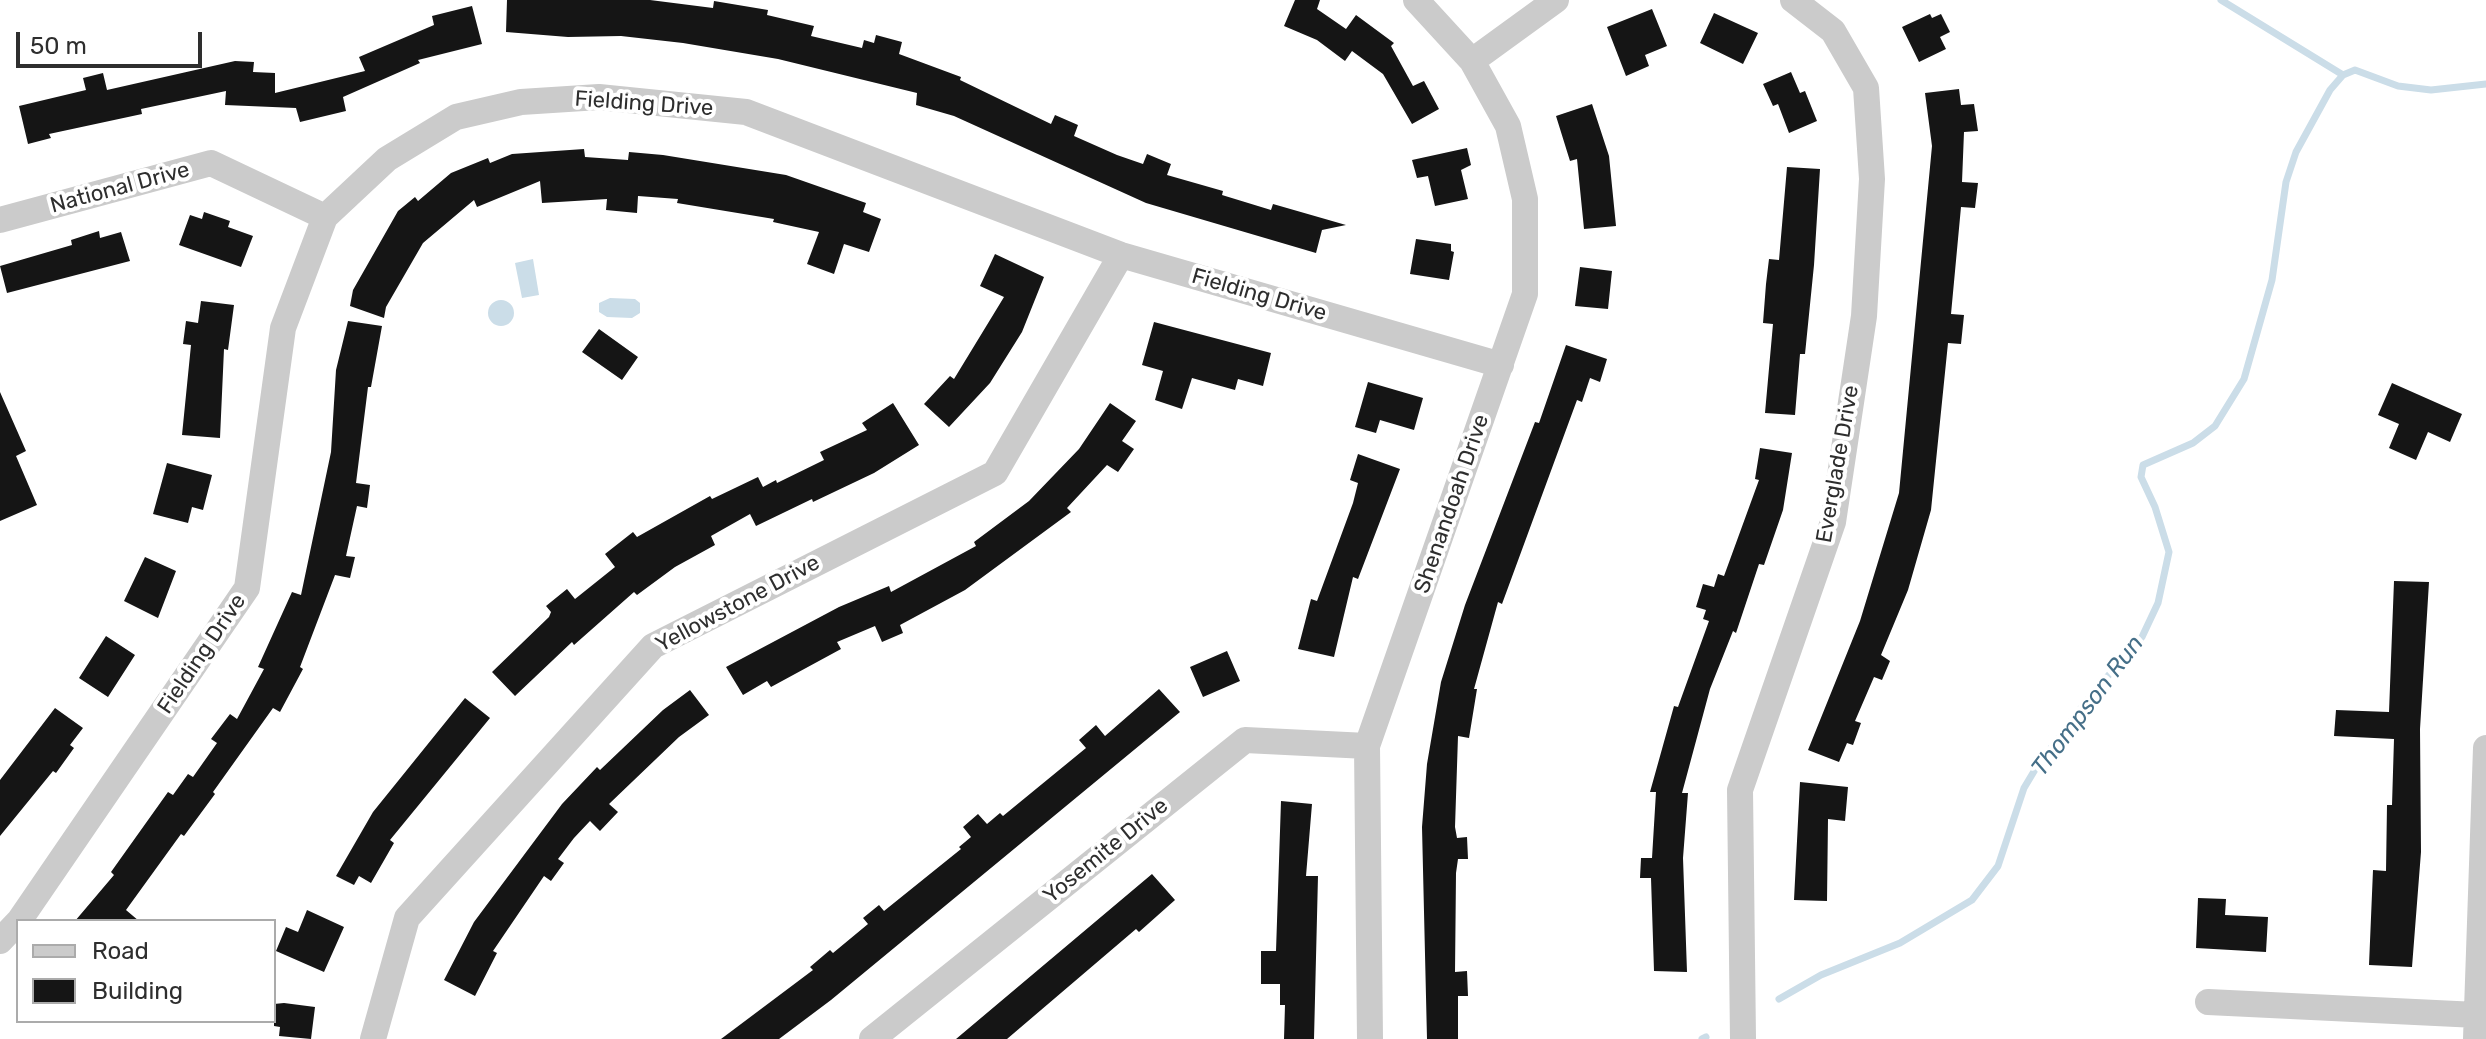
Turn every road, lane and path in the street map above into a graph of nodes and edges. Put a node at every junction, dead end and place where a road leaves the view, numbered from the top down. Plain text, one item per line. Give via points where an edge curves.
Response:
1 (1416, 0) edge
2 (1556, 0) edge
3 (1793, 0) edge
4 (1472, 61) junction
5 (325, 217) junction
6 (0, 220) edge
7 (1121, 255) junction
8 (1501, 365) junction
9 (1367, 746) junction
10 (2486, 748) edge
11 (20, 919) edge
12 (16, 924) edge
13 (0, 941) edge
14 (2208, 1002) dead end
15 (2477, 1027) edge
16 (373, 1039) edge
17 (872, 1039) edge
18 (1370, 1039) edge
19 (1743, 1039) edge

1 - 4 street, Shenandoah Drive
2 - 4 street
3 - 19 street, Everglade Drive via 1833,31 1866,88 1872,179 1864,316 1833,522 1740,790
4 - 8 street, Shenandoah Drive via 1508,126 1525,199 1525,294
5 - 6 street, National Drive via 211,163
5 - 7 street, Fielding Drive via 387,159 456,117 521,102 599,97 746,112
5 - 11 street, Fielding Drive via 283,328 247,588
7 - 8 street, Fielding Drive
7 - 16 street, Yellowstone Drive via 995,473 653,646 407,918
8 - 9 street, Shenandoah Drive
9 - 17 street, Yosemite Drive via 1245,740
9 - 18 street, Shenandoah Drive
10 - 15 street
12 - 13 street, Fielding Drive
14 - 15 street

